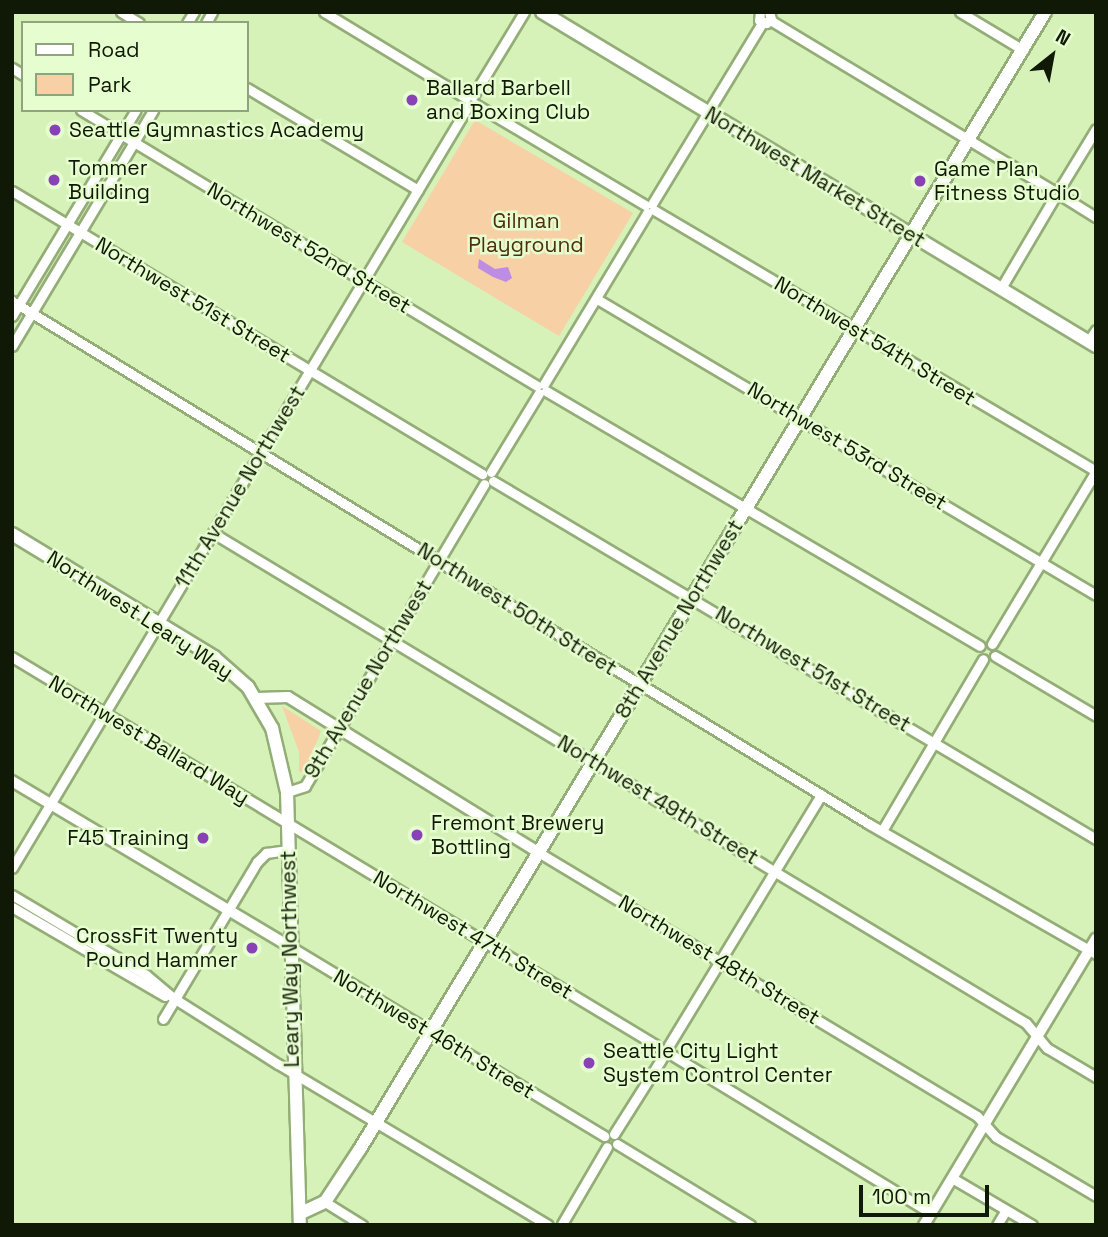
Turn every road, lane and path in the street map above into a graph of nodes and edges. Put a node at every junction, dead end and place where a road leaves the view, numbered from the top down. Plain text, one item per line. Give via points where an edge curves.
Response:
1 (324, 12) edge
2 (524, 12) edge
3 (542, 12) edge
4 (961, 12) edge
5 (1045, 12) edge
6 (763, 16) edge
7 (1023, 50) junction
8 (248, 89) edge
9 (470, 101) junction
10 (84, 112) edge
11 (135, 112) edge
12 (152, 112) edge
13 (707, 112) junction
14 (1096, 129) edge
15 (121, 135) junction
16 (968, 139) junction
17 (134, 142) junction
18 (418, 190) junction
19 (12, 191) edge
20 (1057, 193) junction
21 (650, 208) junction
22 (1096, 216) edge
23 (68, 224) junction
24 (81, 232) junction
25 (911, 235) junction
26 (363, 282) junction
27 (1001, 288) junction
28 (597, 299) junction
29 (16, 303) edge
30 (32, 313) junction
31 (12, 316) edge
32 (856, 329) junction
33 (1094, 340) edge
34 (12, 346) edge
35 (310, 370) junction
36 (542, 389) junction
37 (802, 418) junction
38 (261, 453) junction
39 (1096, 471) edge
40 (487, 478) junction
41 (746, 508) junction
42 (213, 533) junction
43 (12, 534) edge
44 (438, 561) junction
45 (1042, 563) junction
46 (1096, 595) edge
47 (692, 598) junction
48 (159, 622) junction
49 (391, 639) junction
50 (992, 644) junction
51 (980, 646) junction
52 (995, 656) junction
53 (12, 657) edge
54 (983, 659) junction
55 (640, 684) junction
56 (256, 698) junction
57 (103, 712) junction
58 (1096, 716) edge
59 (338, 730) junction
60 (935, 741) junction
61 (593, 761) junction
62 (12, 781) edge
63 (287, 792) junction
64 (821, 795) junction
65 (51, 804) junction
66 (286, 822) junction
67 (883, 829) junction
68 (1096, 839) edge
69 (288, 850) junction
70 (538, 852) junction
71 (12, 868) edge
72 (776, 872) junction
73 (12, 895) edge
74 (12, 907) edge
75 (228, 910) junction
76 (1096, 939) edge
77 (484, 942) junction
78 (290, 947) junction
79 (1091, 954) edge
80 (720, 961) junction
81 (174, 999) junction
82 (163, 1019) dead end
83 (431, 1032) junction
84 (1037, 1038) junction
85 (664, 1046) junction
86 (672, 1055) junction
87 (662, 1058) junction
88 (293, 1072) junction
89 (1096, 1077) edge
90 (376, 1123) junction
91 (984, 1125) junction
92 (612, 1138) junction
93 (953, 1178) junction
94 (1096, 1196) edge
95 (326, 1202) junction
96 (1006, 1210) junction
97 (931, 1213) junction
98 (300, 1219) edge
99 (562, 1224) edge
100 (362, 1225) edge
101 (550, 1225) edge
102 (750, 1225) edge
103 (924, 1225) edge
104 (997, 1225) edge
105 (1032, 1225) edge

1 - 9 street, Northwest 54th Street
2 - 9 street, 11th Avenue Northwest
3 - 13 main road, Northwest Market Street
4 - 7 street
5 - 7 main road, 8th Avenue Northwest
6 - 13 street, 9th Avenue Northwest
6 - 16 street
7 - 16 main road, 8th Avenue Northwest
8 - 18 street
9 - 18 street, 11th Avenue Northwest
9 - 21 street, Northwest 54th Street
10 - 15 street, Northwest 52nd Street
11 - 15 street
12 - 17 street
13 - 21 street, 9th Avenue Northwest
13 - 25 main road, Northwest Market Street
14 - 20 street
15 - 17 street, Northwest 52nd Street
15 - 23 street
16 - 20 street
16 - 25 main road, 8th Avenue Northwest
17 - 24 street
17 - 26 street, Northwest 52nd Street
18 - 26 street, 11th Avenue Northwest
19 - 23 street, Northwest 51st Street
20 - 22 street
20 - 27 street
21 - 28 street, 9th Avenue Northwest
21 - 32 street, Northwest 54th Street
23 - 24 street, Northwest 51st Street
23 - 29 street
24 - 30 street
24 - 35 street, Northwest 51st Street
25 - 27 main road, Northwest Market Street
25 - 32 main road, 8th Avenue Northwest
26 - 35 street, 11th Avenue Northwest
26 - 36 street, Northwest 52nd Street
27 - 33 main road, Northwest Market Street
28 - 36 street, 9th Avenue Northwest
28 - 37 street, Northwest 53rd Street
29 - 30 street, Northwest 50th Street
29 - 31 street
30 - 34 street
30 - 38 street, Northwest 50th Street
32 - 37 main road, 8th Avenue Northwest
32 - 39 street, Northwest 54th Street
35 - 38 street, 11th Avenue Northwest
35 - 40 street, Northwest 51st Street
36 - 40 street, 9th Avenue Northwest
36 - 41 street, Northwest 52nd Street
37 - 41 main road, 8th Avenue Northwest
37 - 45 street, Northwest 53rd Street
38 - 42 street, 11th Avenue Northwest
38 - 44 street, Northwest 50th Street
39 - 45 street
40 - 44 street, 9th Avenue Northwest
40 - 47 street, Northwest 51st Street
41 - 47 main road, 8th Avenue Northwest
41 - 51 street, Northwest 52nd Street
42 - 48 street, 11th Avenue Northwest
42 - 49 street, Northwest 49th Street
43 - 48 main road, Northwest Leary Way
44 - 49 street, 9th Avenue Northwest
44 - 55 street, Northwest 50th Street
45 - 46 street, Northwest 53rd Street
45 - 50 street
47 - 55 main road, 8th Avenue Northwest
47 - 60 street, Northwest 51st Street
48 - 56 main road, Northwest Leary Way via 228,667
48 - 57 street, 11th Avenue Northwest
49 - 59 street, 9th Avenue Northwest
49 - 61 street, Northwest 49th Street
50 - 51 street
50 - 52 street
51 - 54 street
52 - 54 street
52 - 58 street
53 - 57 street, Northwest Ballard Way
54 - 60 street
55 - 61 main road, 8th Avenue Northwest
55 - 64 street, Northwest 50th Street
56 - 59 street via 288,697
56 - 63 main road, Leary Way Northwest via 276,739
57 - 65 street, 11th Avenue Northwest
57 - 66 street, Northwest Ballard Way
59 - 63 street, 9th Avenue Northwest via 305,786
59 - 70 street, Northwest 48th Street
60 - 67 street
60 - 68 street, Northwest 51st Street
61 - 70 main road, 8th Avenue Northwest
61 - 72 street, Northwest 49th Street
62 - 65 street, Northwest 46th Street
63 - 66 main road, Leary Way Northwest
64 - 67 street, Northwest 50th Street
64 - 72 street
65 - 71 street, 11th Avenue Northwest
65 - 75 street, Northwest 46th Street
66 - 69 main road, Leary Way Northwest
66 - 77 street, Northwest 47th Street
67 - 79 street, Northwest 50th Street
69 - 75 street via 262,855
69 - 78 main road, Leary Way Northwest
70 - 77 main road, 8th Avenue Northwest
70 - 80 street, Northwest 48th Street
72 - 80 street
72 - 84 street, Northwest 49th Street via 1026,1023
73 - 81 street via 146,975
74 - 81 street via 154,992
75 - 78 street, Northwest 46th Street
75 - 81 street
76 - 79 street
77 - 83 main road, 8th Avenue Northwest
77 - 85 street, Northwest 47th Street
78 - 83 street, Northwest 46th Street
78 - 88 main road, Leary Way Northwest
79 - 84 street
80 - 85 street
80 - 91 street, Northwest 48th Street via 977,1116
81 - 82 street
81 - 88 street
83 - 90 main road, 8th Avenue Northwest
83 - 92 street, Northwest 46th Street
84 - 89 street, Northwest 49th Street
84 - 91 street
85 - 86 street
85 - 87 street
86 - 87 street
86 - 97 street
87 - 92 street
88 - 90 street
88 - 98 main road, Leary Way Northwest
90 - 95 main road, 8th Avenue Northwest
90 - 101 street
91 - 93 street
91 - 94 street, Northwest 48th Street via 996,1137
92 - 99 street
92 - 102 street, Northwest 46th Street
93 - 96 street
93 - 97 street
95 - 98 main road
95 - 100 street
96 - 104 street
96 - 105 street
97 - 103 street
99 - 101 street

